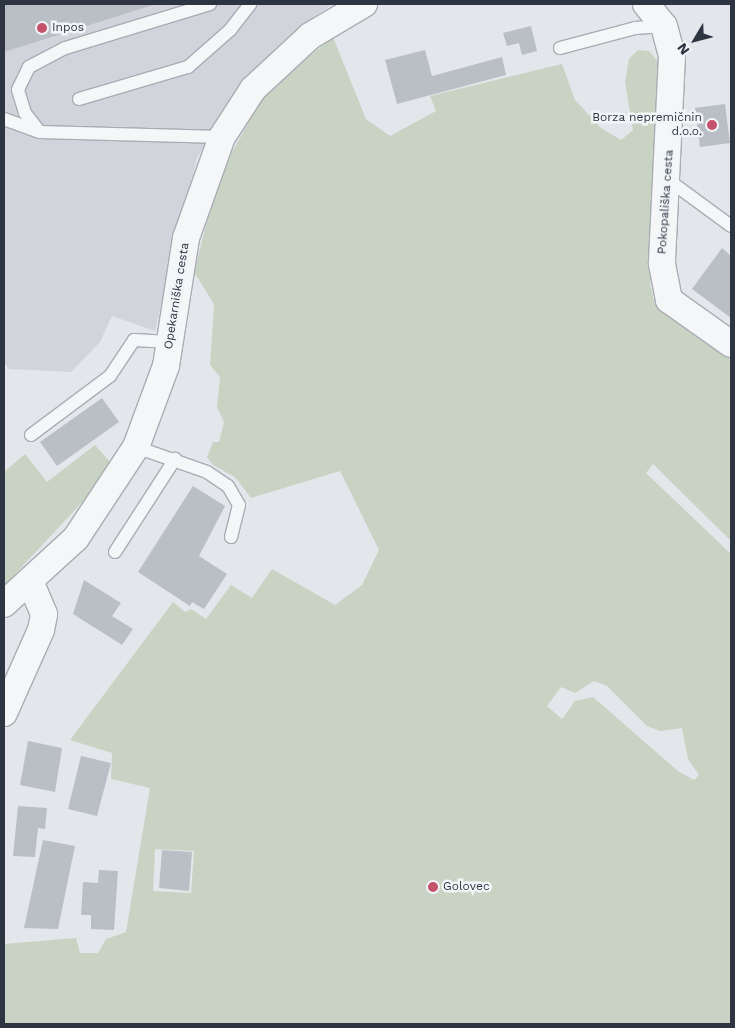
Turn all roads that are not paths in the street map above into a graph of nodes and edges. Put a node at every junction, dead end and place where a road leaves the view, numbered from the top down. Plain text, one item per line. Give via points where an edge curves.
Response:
1 (210, 4) edge
2 (250, 4) edge
3 (364, 4) edge
4 (646, 4) edge
5 (664, 26) junction
6 (560, 48) dead end
7 (79, 99) dead end
8 (4, 119) edge
9 (40, 132) junction
10 (222, 137) junction
11 (667, 179) junction
12 (731, 226) edge
13 (170, 342) junction
14 (731, 344) edge
15 (31, 435) dead end
16 (136, 447) junction
17 (175, 459) junction
18 (231, 537) dead end
19 (115, 552) dead end
20 (30, 584) junction
21 (4, 604) edge
22 (4, 713) edge

1 - 9 lane via 65,48 29,67 18,90 25,113
2 - 7 lane via 230,30 188,67
3 - 10 street, Opekarniška cesta via 310,36 267,75
4 - 5 street, Pokopališka cesta
5 - 6 lane via 635,28
5 - 11 street, Pokopališka cesta via 672,56
8 - 9 lane
9 - 10 lane
10 - 13 street, Opekarniška cesta via 186,238
11 - 12 lane
11 - 14 street, Pokopališka cesta via 662,264 668,300
13 - 15 lane via 134,340 110,376
13 - 16 street, Opekarniška cesta via 166,366
16 - 17 lane
16 - 20 street, Opekarniška cesta via 76,538
17 - 18 lane via 228,486 239,505
17 - 19 lane
20 - 21 street, Opekarniška cesta
20 - 22 street via 44,614 41,630

